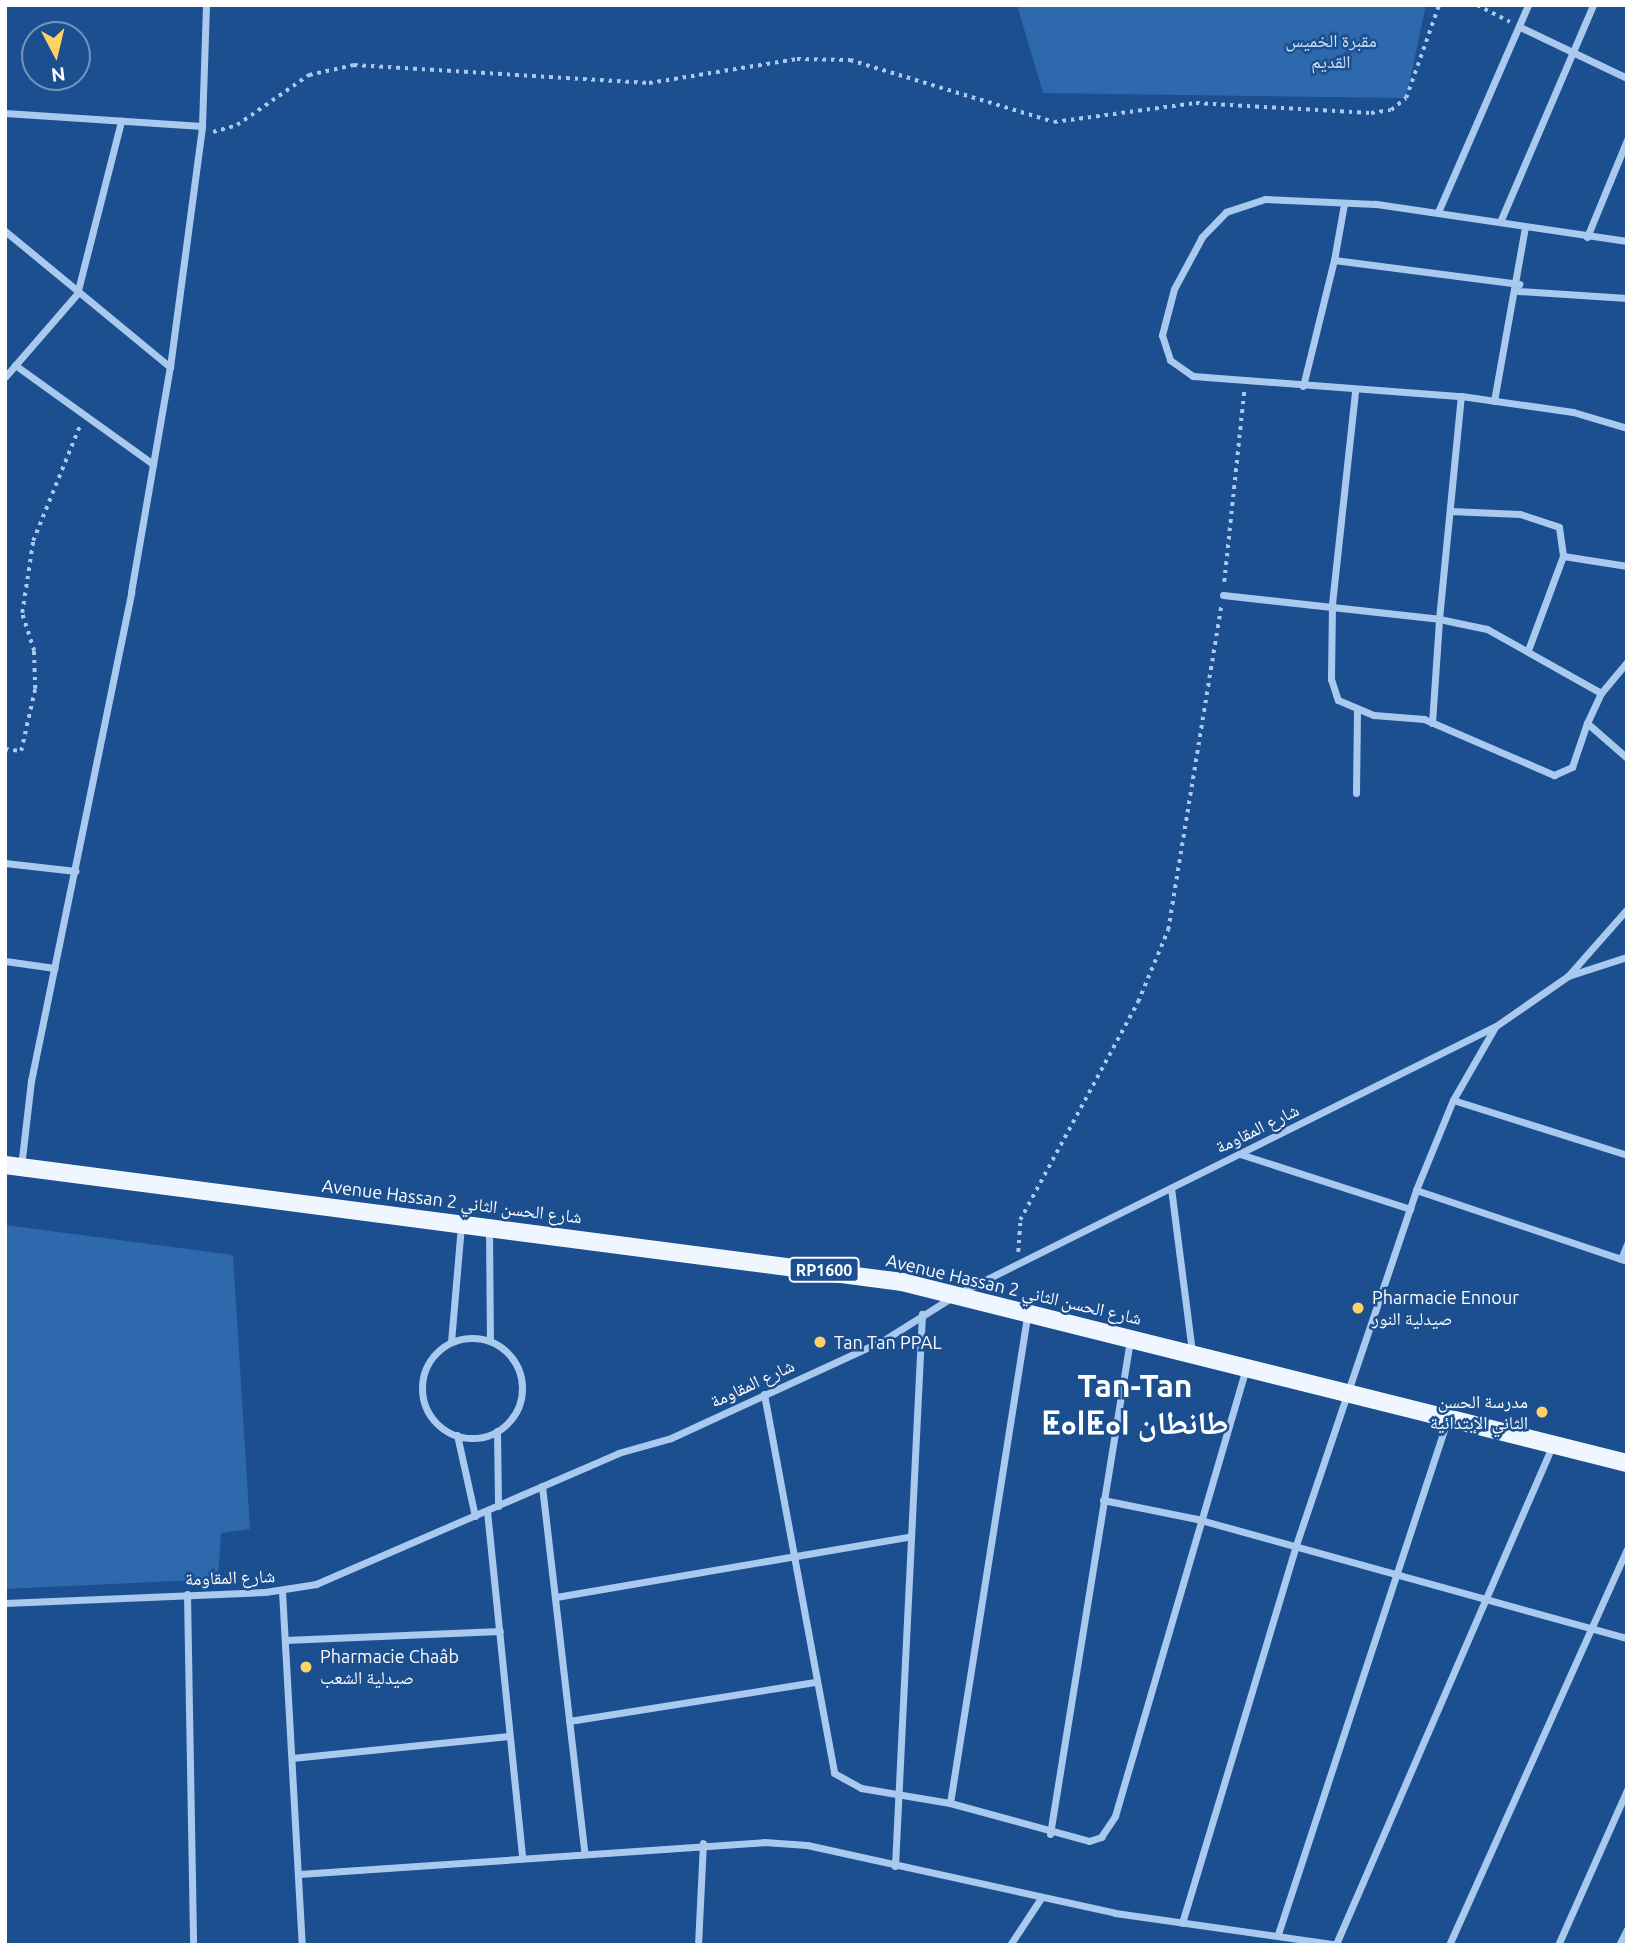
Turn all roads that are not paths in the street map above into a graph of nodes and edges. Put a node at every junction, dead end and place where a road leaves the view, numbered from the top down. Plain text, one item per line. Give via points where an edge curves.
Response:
1 (206, 5) edge
2 (1528, 5) edge
3 (1593, 5) edge
4 (1520, 27) junction
5 (1572, 53) junction
6 (1627, 78) edge
7 (5, 113) edge
8 (121, 121) junction
9 (201, 130) junction
10 (1627, 140) edge
11 (1344, 204) junction
12 (1437, 212) junction
13 (1500, 222) junction
14 (1525, 227) junction
15 (5, 231) edge
16 (1587, 237) junction
17 (1627, 241) edge
18 (1334, 260) junction
19 (1518, 287) junction
20 (77, 293) junction
21 (1627, 298) edge
22 (15, 365) junction
23 (170, 367) junction
24 (5, 377) edge
25 (1303, 386) junction
26 (1355, 392) junction
27 (1461, 396) junction
28 (1494, 401) junction
29 (1627, 428) edge
30 (153, 464) junction
31 (1450, 511) junction
32 (1563, 556) junction
33 (1627, 566) edge
34 (1223, 595) road end
35 (1332, 605) junction
36 (1439, 619) junction
37 (1528, 650) junction
38 (1627, 663) edge
39 (1601, 693) junction
40 (1357, 709) junction
41 (1432, 723) junction
42 (1587, 723) junction
43 (1627, 758) edge
44 (1356, 793) dead end
45 (5, 863) edge
46 (76, 871) junction
47 (1627, 909) edge
48 (1627, 957) edge
49 (5, 961) edge
50 (55, 968) junction
51 (1568, 976) junction
52 (1496, 1026) junction
53 (1452, 1100) junction
54 (1240, 1154) junction
55 (1627, 1155) edge
56 (13, 1166) edge
57 (1171, 1188) junction
58 (1416, 1190) junction
59 (1410, 1209) junction
60 (461, 1224) junction
61 (489, 1227) junction
62 (1627, 1244) edge
63 (1624, 1260) edge
64 (957, 1294) junction
65 (1028, 1311) junction
66 (922, 1314) junction
67 (1131, 1337) junction
68 (489, 1341) junction
69 (452, 1342) junction
70 (1192, 1353) junction
71 (1246, 1367) junction
72 (1350, 1393) junction
73 (764, 1394) junction
74 (1448, 1418) junction
75 (497, 1431) junction
76 (457, 1435) junction
77 (1553, 1444) junction
78 (1627, 1463) edge
79 (542, 1486) junction
80 (1103, 1500) junction
81 (498, 1506) junction
82 (487, 1511) junction
83 (475, 1516) junction
84 (1197, 1519) junction
85 (911, 1536) junction
86 (1296, 1545) junction
87 (1627, 1549) edge
88 (792, 1553) junction
89 (1400, 1573) junction
90 (282, 1591) junction
91 (187, 1594) junction
92 (556, 1597) junction
93 (1484, 1601) junction
94 (5, 1603) edge
95 (1588, 1628) junction
96 (500, 1631) junction
97 (1627, 1638) edge
98 (285, 1640) junction
99 (815, 1682) junction
100 (569, 1721) junction
101 (509, 1736) junction
102 (292, 1758) junction
103 (1627, 1790) edge
104 (902, 1795) junction
105 (950, 1803) junction
106 (1050, 1834) junction
107 (703, 1843) junction
108 (584, 1851) junction
109 (522, 1856) junction
110 (895, 1866) junction
111 (299, 1874) junction
112 (1041, 1898) junction
113 (1182, 1923) junction
114 (1627, 1928) edge
115 (1278, 1934) junction
116 (699, 1943) edge
117 (1338, 1944) edge
118 (193, 1945) edge
119 (302, 1945) edge
120 (710, 1945) edge
121 (1010, 1945) edge
122 (1449, 1945) edge
123 (1558, 1945) edge
124 (1619, 1945) edge

1 - 9 street
2 - 4 street
3 - 5 street
4 - 5 street
4 - 12 street
5 - 6 street
5 - 13 street
7 - 8 street
8 - 9 street
8 - 20 street
9 - 23 street
10 - 16 street
11 - 12 street
11 - 18 street
11 - 25 street via 1248,204 1226,212 1190,259 1164,319 1164,349 1193,376
12 - 13 street
13 - 14 street
14 - 16 street
14 - 19 street
15 - 20 street
16 - 17 street
18 - 19 street
18 - 25 street
19 - 21 street
19 - 28 street
20 - 22 street
20 - 23 street
22 - 24 street
22 - 30 street
23 - 30 street
25 - 26 street
26 - 27 street
26 - 35 street
27 - 28 street
27 - 31 street
28 - 29 street
30 - 46 street
31 - 32 street via 1552,521 1564,536
31 - 36 street
32 - 33 street
32 - 37 street
34 - 35 street
35 - 36 street
35 - 40 street via 1334,691 1342,705
36 - 37 street via 1487,629
36 - 41 street
37 - 39 street
38 - 39 street
39 - 42 street
40 - 41 street
40 - 44 street
41 - 42 street via 1554,775 1572,767
42 - 43 street
45 - 46 street
46 - 50 street
47 - 51 street, شارع المقاومة
48 - 51 street
49 - 50 street
50 - 56 street
51 - 52 street, شارع المقاومة
52 - 53 street
52 - 54 street, شارع المقاومة
53 - 55 street
53 - 58 street
54 - 57 street, شارع المقاومة
54 - 59 street
56 - 60 main road, Avenue Hassan 2 شارع الحسن الثاني / RP1600
57 - 64 street, شارع المقاومة
57 - 70 street
58 - 59 street
58 - 63 street
59 - 72 street
60 - 61 main road, Avenue Hassan 2 شارع الحسن الثاني / RP1600
60 - 69 street
61 - 64 main road, Avenue Hassan 2 شارع الحسن الثاني / RP1600 via 853,1274
61 - 68 street
62 - 63 street
64 - 65 main road, Avenue Hassan 2 شارع الحسن الثاني / RP1600
64 - 66 street, شارع المقاومة
65 - 67 main road, Avenue Hassan 2 شارع الحسن الثاني / RP1600
65 - 105 street
66 - 73 street, شارع المقاومة via 884,1340
66 - 85 street
67 - 70 main road, Avenue Hassan 2 شارع الحسن الثاني / RP1600
67 - 80 street
68 - 69 street
68 - 75 street via 514,1361 522,1392 510,1421
69 - 76 street via 429,1362 422,1391 432,1418
70 - 71 main road, Avenue Hassan 2 شارع الحسن الثاني / RP1600
71 - 72 main road, Avenue Hassan 2 شارع الحسن الثاني / RP1600
71 - 84 street
72 - 74 main road, Avenue Hassan 2 شارع الحسن الثاني / RP1600
72 - 86 street
73 - 79 street, شارع المقاومة via 671,1438
73 - 88 street
74 - 77 main road, Avenue Hassan 2 شارع الحسن الثاني / RP1600
74 - 89 street
75 - 76 street
75 - 81 street
76 - 83 street
77 - 78 main road, Avenue Hassan 2 شارع الحسن الثاني / RP1600
77 - 93 street
79 - 81 street, شارع المقاومة
79 - 92 street
80 - 84 street
80 - 106 street
81 - 82 street, شارع المقاومة
82 - 83 street, شارع المقاومة
82 - 96 street
83 - 90 street, شارع المقاومة via 333,1578
84 - 86 street
84 - 106 street via 1110,1828 1090,1841
85 - 88 street
85 - 104 street
86 - 89 street
86 - 113 street
87 - 95 street
88 - 92 street
88 - 99 street
89 - 93 street
89 - 115 street
90 - 91 street, شارع المقاومة
90 - 98 street
91 - 94 street, شارع المقاومة
91 - 118 street
92 - 100 street
93 - 95 street
93 - 117 street
95 - 97 street
95 - 122 street
96 - 98 street
96 - 101 street
98 - 102 street
99 - 100 street
99 - 104 street via 834,1773 861,1788
100 - 108 street
101 - 102 street
101 - 109 street
102 - 111 street
103 - 123 street
104 - 105 street
104 - 110 street
105 - 106 street
107 - 108 street
107 - 110 street via 807,1845
107 - 116 street
108 - 109 street
109 - 111 street
110 - 112 street
111 - 119 street
112 - 113 street
112 - 121 street
113 - 115 street
114 - 124 street
115 - 117 street
116 - 120 street

